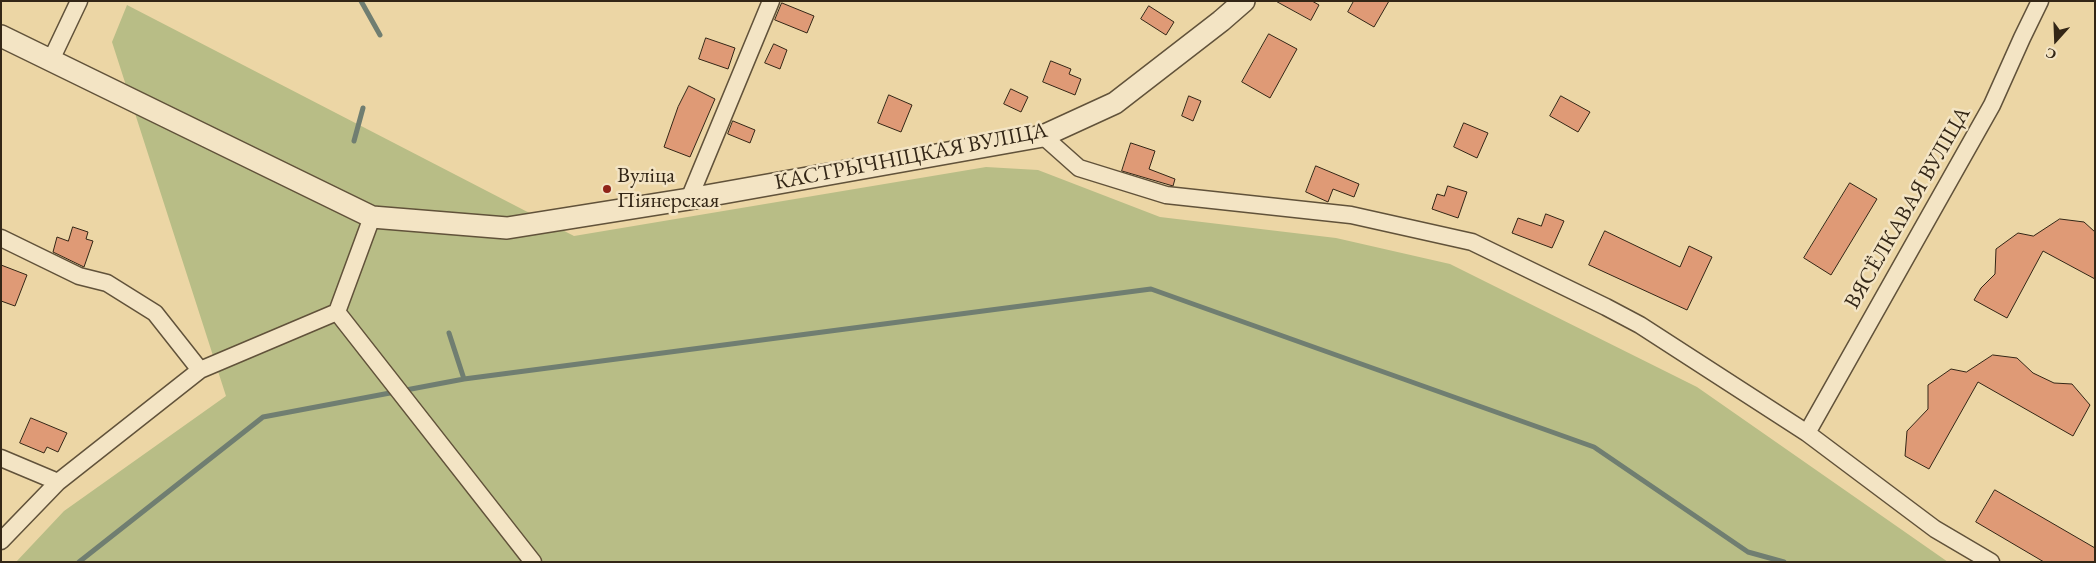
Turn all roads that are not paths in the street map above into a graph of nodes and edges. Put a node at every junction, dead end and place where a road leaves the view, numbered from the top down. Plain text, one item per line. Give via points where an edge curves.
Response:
1 (771, 1) edge
2 (1244, 1) edge
3 (2040, 1) edge
4 (77, 4) edge
5 (1, 36) edge
6 (51, 60) junction
7 (1043, 136) junction
8 (689, 199) junction
9 (372, 217) junction
10 (1, 238) edge
11 (337, 312) junction
12 (200, 370) junction
13 (1807, 433) junction
14 (1, 458) edge
15 (58, 482) junction
16 (1, 541) edge
17 (533, 562) edge
18 (1991, 562) edge

1 - 8 street
2 - 7 street, КАСТРЫЧНІЦКАЯ ВУЛІЦА via 1115,103
3 - 13 street, ВЯСЁЛКАВАЯ ВУЛІЦА via 1992,105
4 - 6 street
5 - 6 street
6 - 9 street
7 - 8 street, КАСТРЫЧНІЦКАЯ ВУЛІЦА
7 - 13 street via 1079,168 1166,195 1351,214 1472,242 1640,325
8 - 9 street, КАСТРЫЧНІЦКАЯ ВУЛІЦА via 507,228
9 - 11 street
10 - 12 street via 79,276 107,283 155,313
11 - 12 street
11 - 17 street
12 - 15 street
13 - 18 street via 1936,529
14 - 15 street
15 - 16 street

